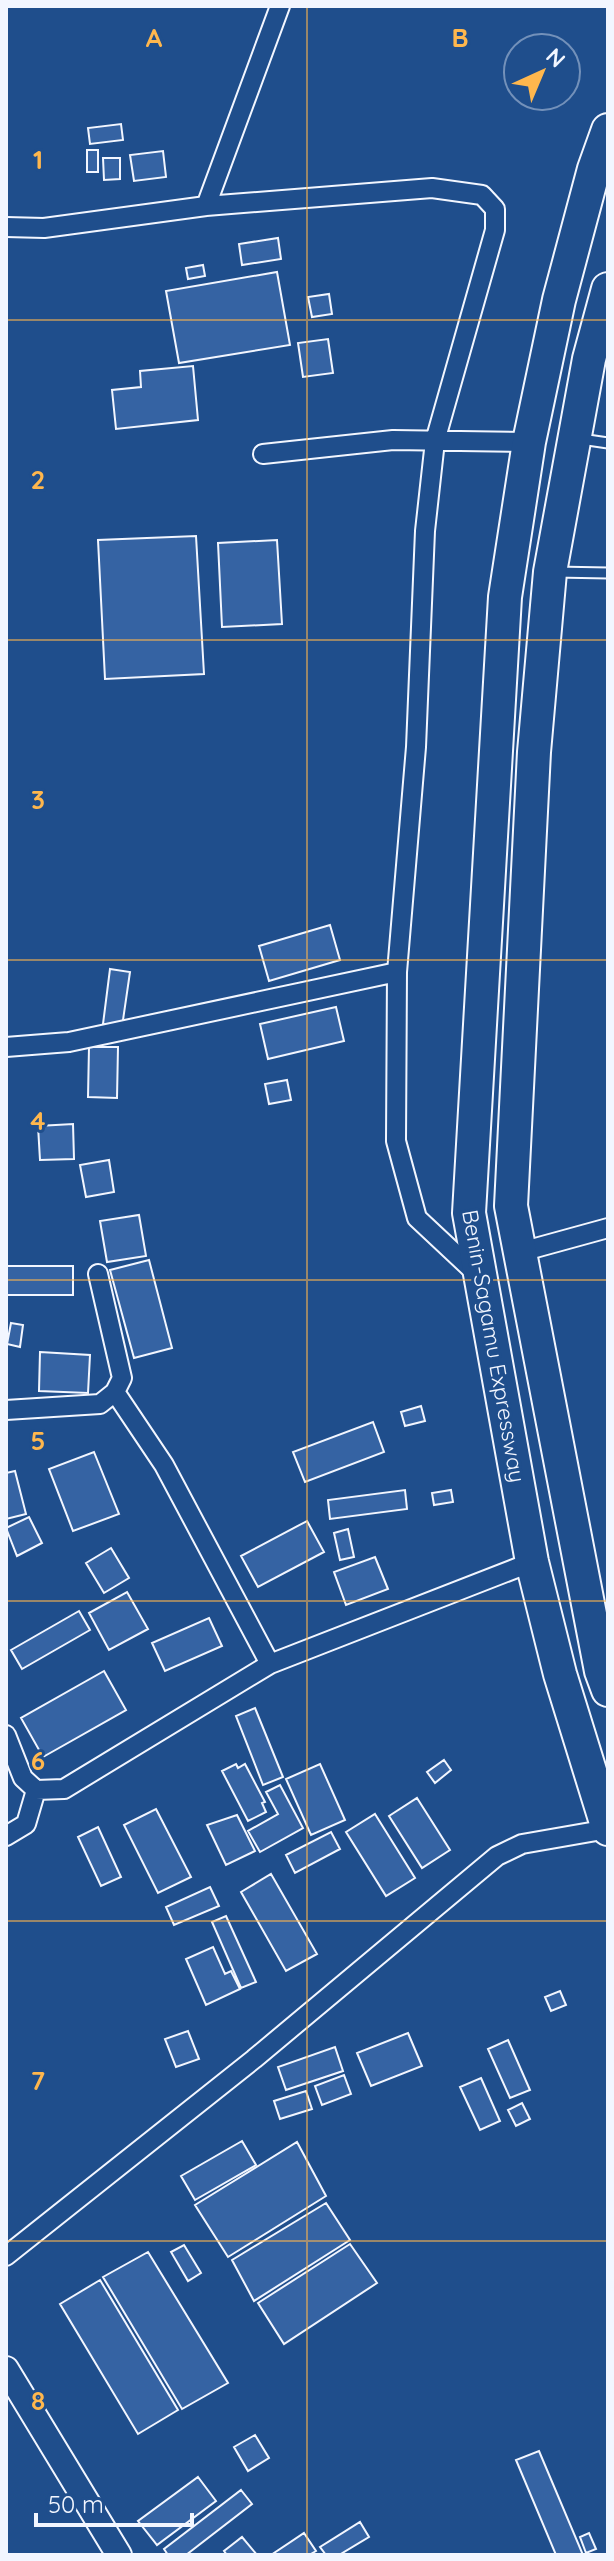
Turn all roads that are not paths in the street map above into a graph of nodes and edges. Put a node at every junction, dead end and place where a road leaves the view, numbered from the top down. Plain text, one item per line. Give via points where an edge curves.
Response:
1 (280, 6) edge
2 (608, 130) edge
3 (206, 206) junction
4 (6, 227) edge
5 (608, 289) edge
6 (599, 355) edge
7 (574, 437) junction
8 (435, 441) junction
9 (529, 442) junction
10 (608, 443) edge
11 (263, 454) dead end
12 (550, 572) junction
13 (608, 573) edge
14 (397, 972) junction
15 (6, 1047) edge
16 (608, 1228) edge
17 (517, 1253) junction
18 (98, 1274) dead end
19 (479, 1276) junction
20 (115, 1392) junction
21 (6, 1410) edge
22 (532, 1562) junction
23 (270, 1664) junction
24 (608, 1690) edge
25 (6, 1735) edge
26 (36, 1790) junction
27 (608, 1829) edge
28 (6, 1836) edge
29 (6, 2256) edge
30 (6, 2369) edge
31 (119, 2555) edge

1 - 3 street
2 - 9 highway, Benin-Sagamu Expressway via 559,300
3 - 4 street via 44,228
3 - 8 street via 432,188 482,195 495,209 495,230
5 - 6 highway, Benin-Sagamu Expressway
6 - 7 highway, Benin-Sagamu Expressway
7 - 10 lane
7 - 12 highway, Benin-Sagamu Expressway
8 - 9 street
8 - 11 street via 393,440
8 - 14 street
9 - 19 highway, Benin-Sagamu Expressway via 505,597 493,756 469,1213
12 - 13 lane
12 - 17 highway, Benin-Sagamu Expressway via 534,752 511,1206
14 - 15 street via 69,1042
14 - 19 street via 396,1141 417,1218
16 - 17 street
17 - 24 highway, Benin-Sagamu Expressway
18 - 20 street via 122,1378
19 - 22 highway, Benin-Sagamu Expressway
20 - 21 street via 100,1404
20 - 23 street via 164,1465
22 - 23 street
22 - 27 highway, Benin-Sagamu Expressway
23 - 26 street via 64,1789
25 - 26 street via 23,1778
26 - 28 street via 26,1824
27 - 29 street via 522,1844 497,1856
30 - 31 street

